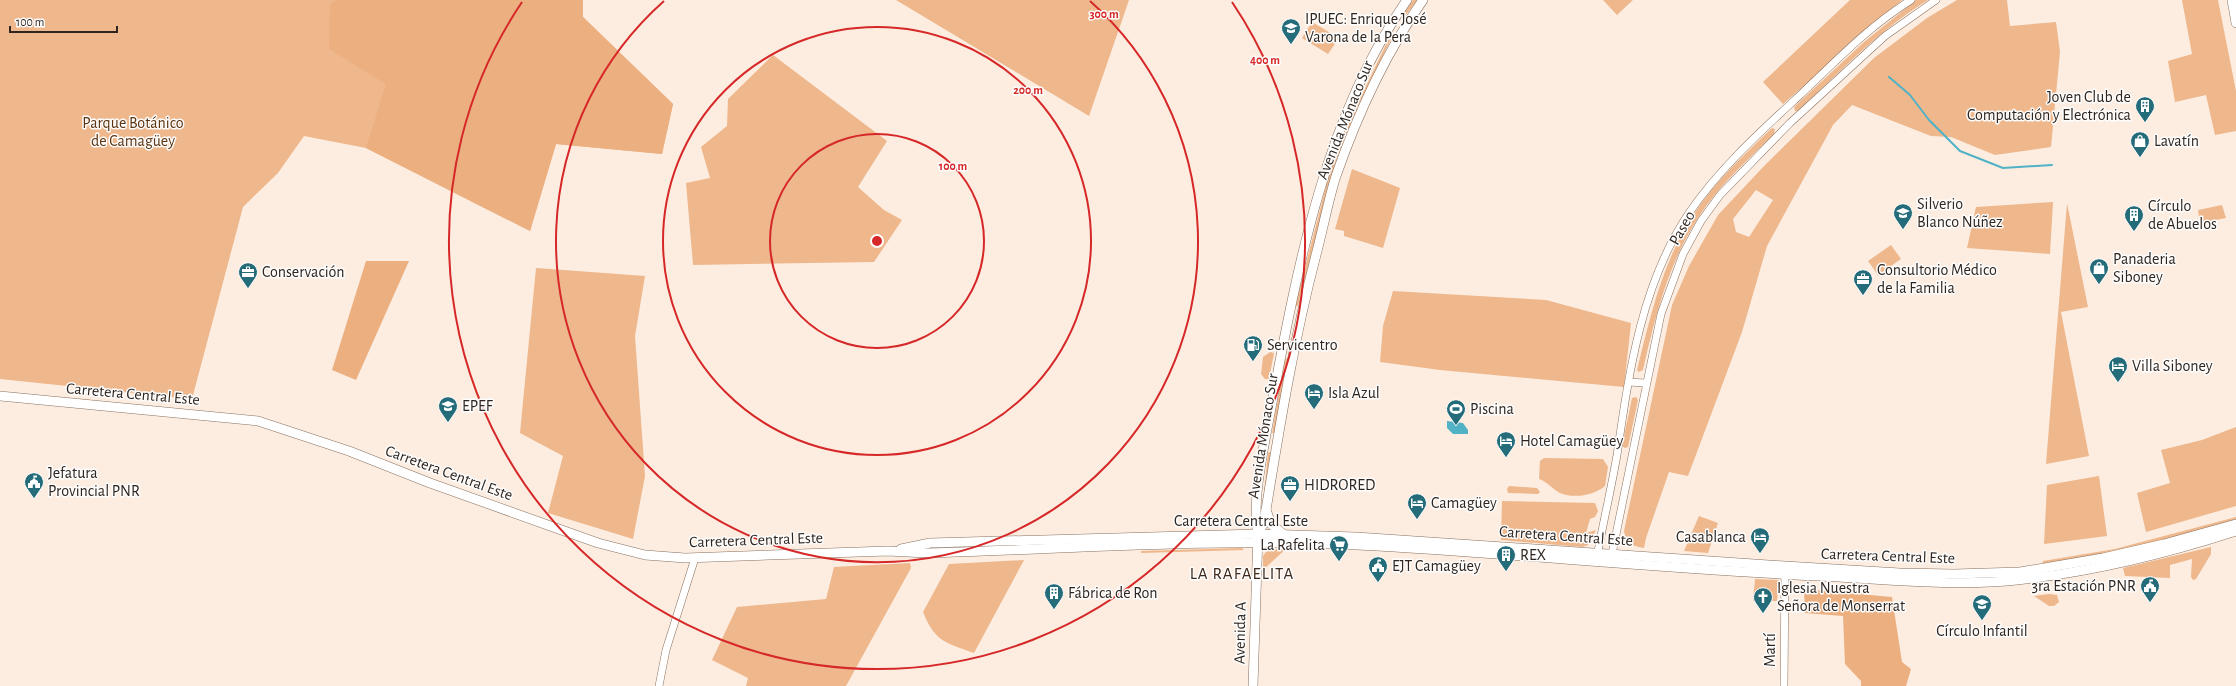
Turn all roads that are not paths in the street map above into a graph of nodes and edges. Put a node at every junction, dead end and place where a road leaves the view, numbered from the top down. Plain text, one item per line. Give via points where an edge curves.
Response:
1 (1407, 0) edge
2 (1423, 0) edge
3 (1911, 0) edge
4 (1936, 0) edge
5 (2232, 0) edge
6 (2236, 23) edge
7 (1289, 314) junction
8 (1300, 316) junction
9 (1282, 349) junction
10 (1293, 352) junction
11 (1629, 382) junction
12 (1645, 383) junction
13 (0, 396) edge
14 (1266, 437) junction
15 (1276, 446) junction
16 (1266, 510) junction
17 (1256, 511) junction
18 (2236, 524) edge
19 (2236, 532) edge
20 (1232, 534) junction
21 (1283, 534) junction
22 (1257, 538) junction
23 (888, 551) junction
24 (695, 558) junction
25 (1597, 558) junction
26 (1611, 558) junction
27 (1785, 571) junction
28 (659, 686) edge
29 (1253, 686) edge
30 (1784, 686) edge

1 - 7 main road, Avenida Mónaco Sur via 1375,53 1338,133 1324,177
2 - 8 main road, Avenida Mónaco Sur via 1401,31 1360,113 1336,177
3 - 11 street, Paseo via 1853,46 1781,113 1716,179 1689,213 1674,238 1654,283
4 - 12 street, Paseo via 1885,36 1790,123 1720,195 1701,221 1683,254 1671,284 1661,314
5 - 6 main road
7 - 8 main road
7 - 9 main road, Avenida Mónaco Sur
8 - 10 main road, Avenida Mónaco Sur
9 - 10 main road
9 - 14 main road, Avenida Mónaco Sur
10 - 15 main road, Avenida Mónaco Sur
11 - 12 street
11 - 25 street, Paseo
12 - 26 street, Paseo
13 - 24 main road, Carretera Central Este via 258,421 349,451 598,543 645,555
14 - 15 main road
14 - 17 main road, Avenida Mónaco Sur
15 - 16 main road, Avenida Mónaco Sur
16 - 21 main road via 1271,524
16 - 22 main road, Avenida Mónaco Sur
17 - 20 main road via 1250,523
17 - 22 main road, Avenida Mónaco Sur
18 - 27 main road, Carretera Central Este via 2117,556 2020,572 1907,574
19 - 27 main road, Carretera Central Este via 2118,564 2016,580 1942,582
20 - 22 main road, Carretera Central Este
20 - 23 main road, Carretera Central Este via 930,543
21 - 22 main road, Carretera Central Este
21 - 25 main road, Carretera Central Este via 1356,537
22 - 23 main road, Carretera Central Este via 927,553
22 - 25 main road, Carretera Central Este
22 - 29 main road, Avenida A
23 - 24 main road, Carretera Central Este
24 - 28 street via 666,650
25 - 26 main road, Carretera Central Este
26 - 27 main road, Carretera Central Este
27 - 30 street, Martí

